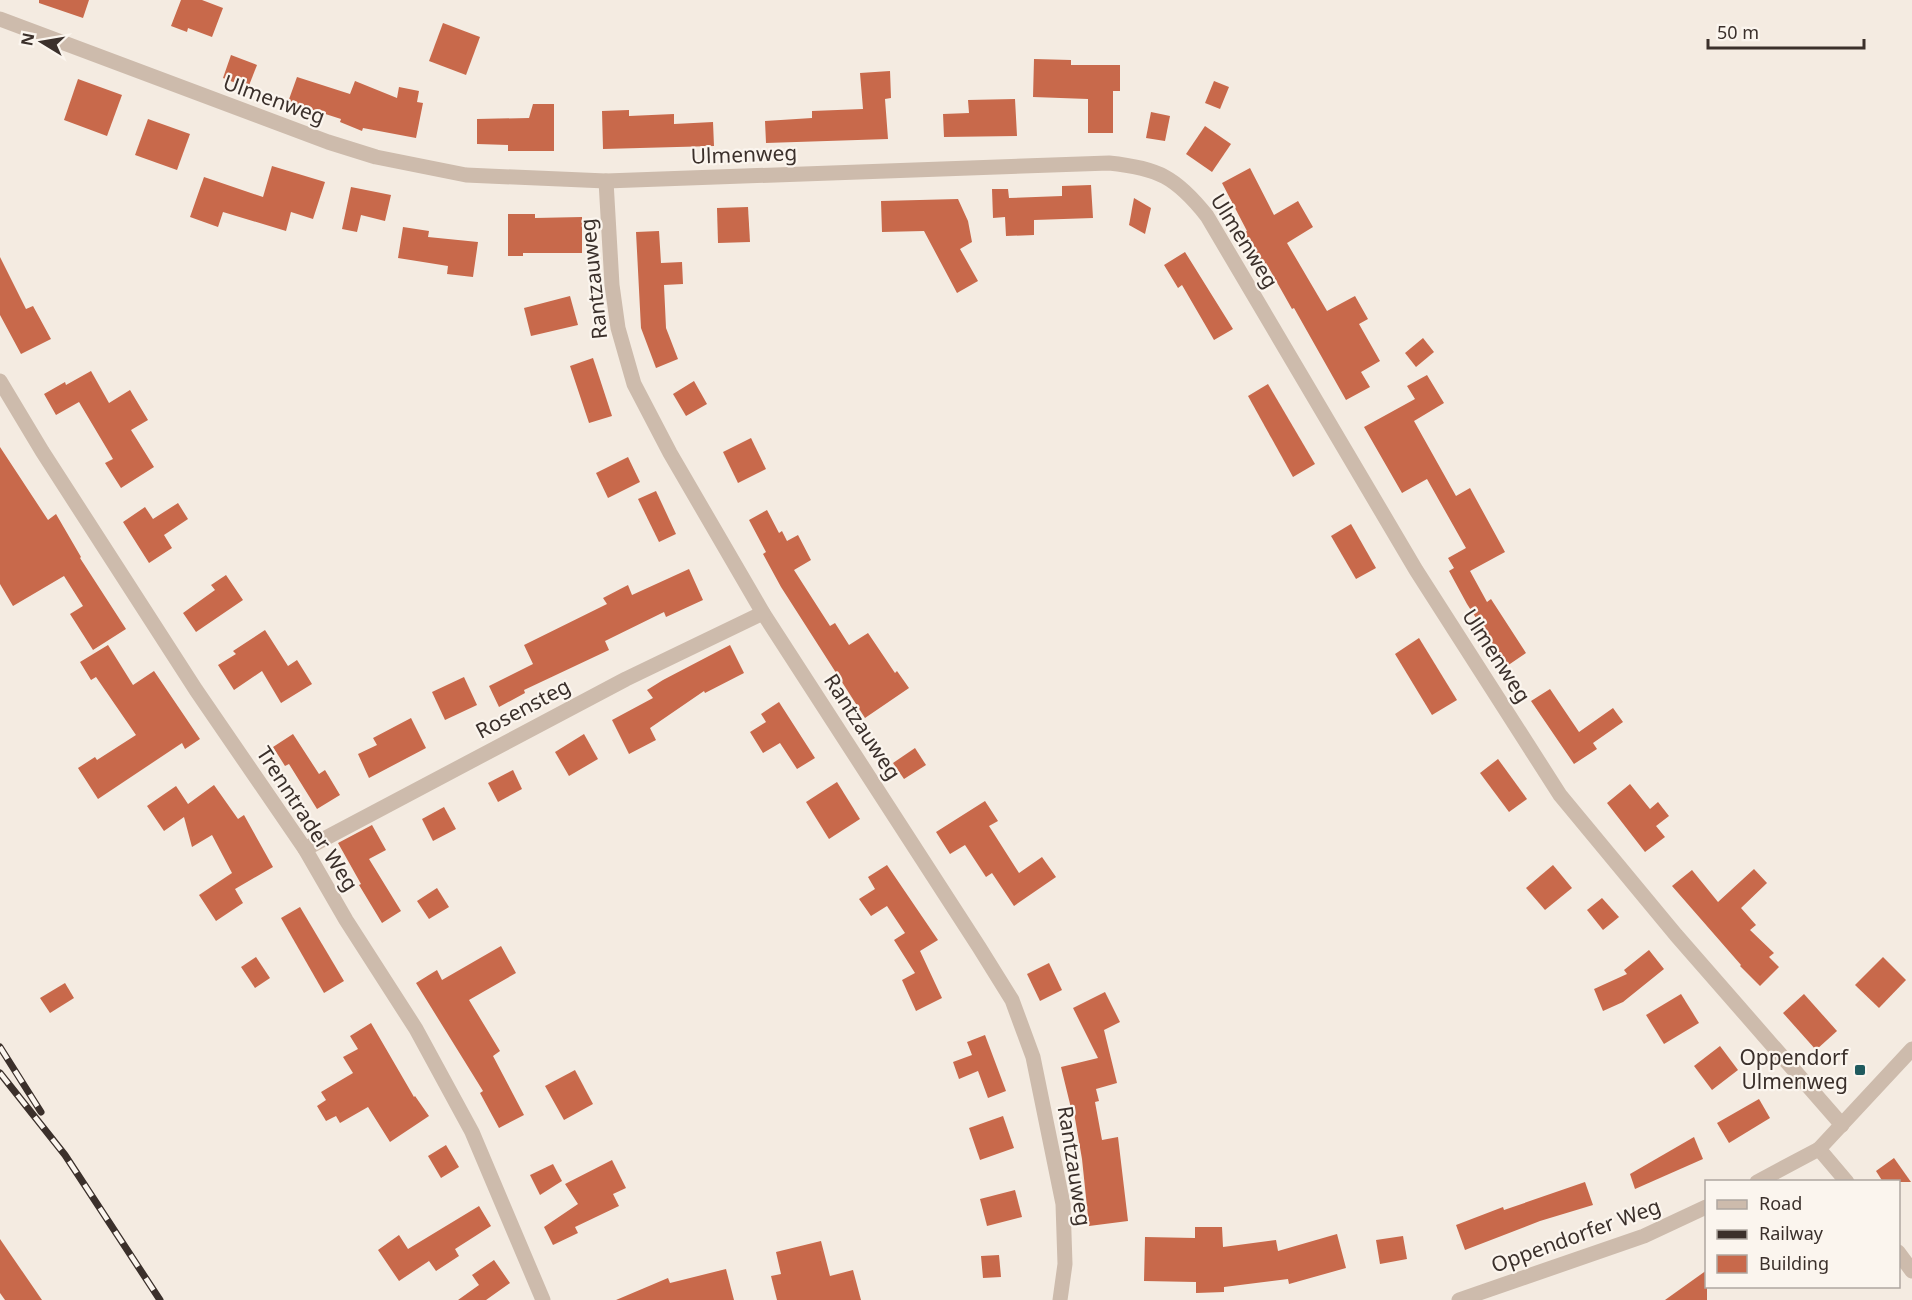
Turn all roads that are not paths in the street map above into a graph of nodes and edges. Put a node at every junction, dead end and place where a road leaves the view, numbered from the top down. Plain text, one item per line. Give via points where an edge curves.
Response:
1 (0, 19) edge
2 (606, 182) junction
3 (0, 381) edge
4 (763, 613) junction
5 (305, 849) junction
6 (1912, 1049) edge
7 (1842, 1125) junction
8 (1819, 1149) junction
9 (1761, 1180) edge
10 (1845, 1180) edge
11 (1705, 1209) edge
12 (1900, 1253) edge
13 (1912, 1271) edge
14 (543, 1300) edge
15 (1060, 1300) edge
16 (1459, 1300) edge

1 - 2 street, Ulmenweg via 300,133 376,157 466,175
2 - 4 street, Rantzauweg via 616,317 634,384
2 - 7 street, Ulmenweg via 1109,163 1140,166 1167,177 1188,192 1207,216 1416,570 1560,795
3 - 5 street, Trenntrader Weg via 196,690
4 - 5 street, Rosensteg via 626,679
4 - 15 street, Rantzauweg via 1011,1000 1033,1057 1063,1204 1065,1264
5 - 14 street, Trenntrader Weg via 416,1029 472,1132
6 - 7 street
7 - 8 street
8 - 9 street
8 - 10 street
11 - 16 street, Oppendorfer Weg via 1644,1236
12 - 13 street

